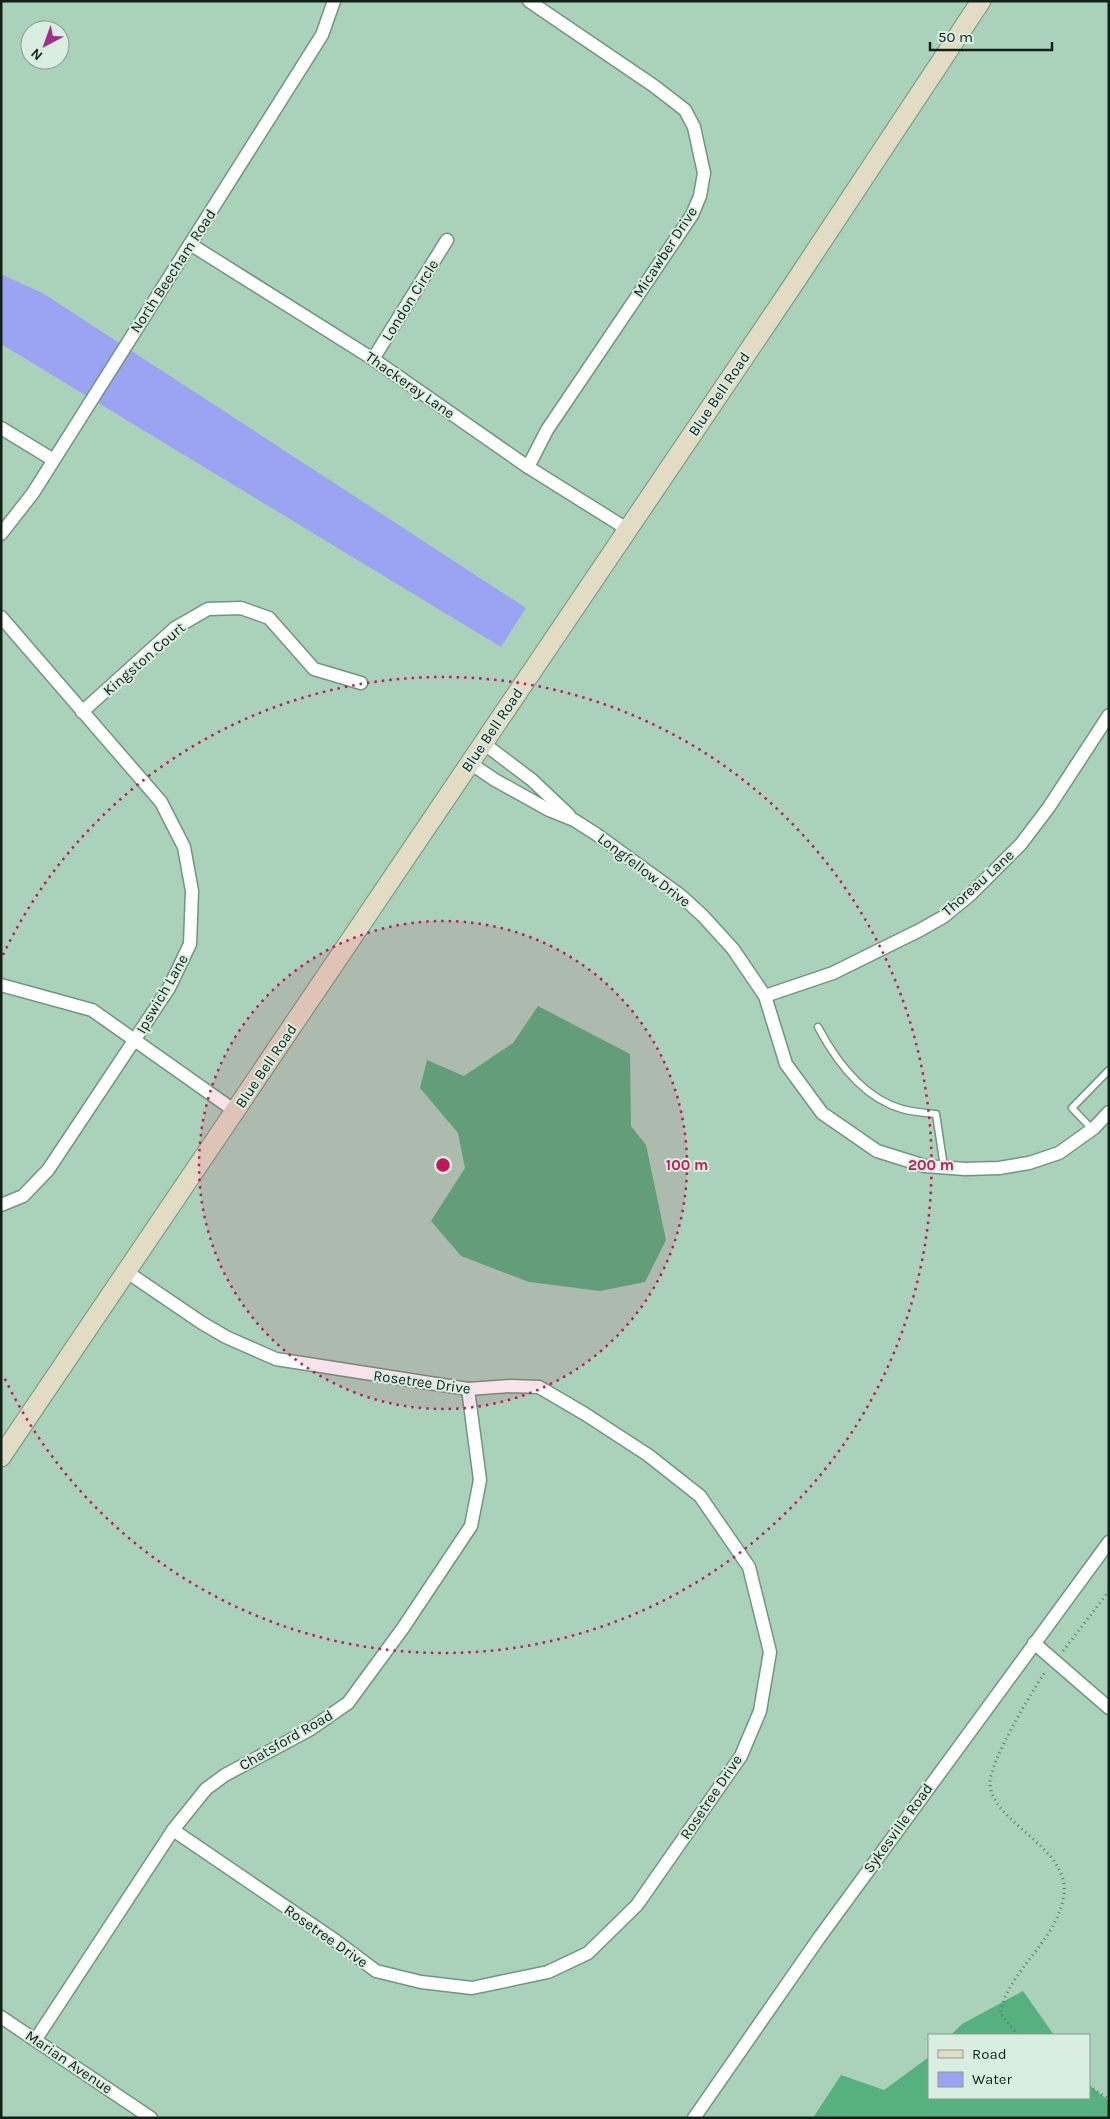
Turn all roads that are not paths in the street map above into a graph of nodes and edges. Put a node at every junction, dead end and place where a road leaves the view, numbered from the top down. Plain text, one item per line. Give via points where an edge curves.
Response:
1 (334, 1) edge
2 (528, 1) edge
3 (981, 1) edge
4 (447, 240) dead end
5 (190, 244) junction
6 (373, 359) junction
7 (1, 428) edge
8 (52, 459) junction
9 (528, 467) junction
10 (627, 529) junction
11 (1, 534) edge
12 (1, 617) edge
13 (361, 683) dead end
14 (82, 712) junction
15 (1109, 715) edge
16 (483, 743) junction
17 (470, 763) junction
18 (574, 820) junction
19 (1, 985) edge
20 (765, 996) junction
21 (818, 1027) dead end
22 (134, 1041) junction
23 (1109, 1070) edge
24 (235, 1111) junction
25 (1109, 1112) edge
26 (1092, 1129) junction
27 (944, 1167) junction
28 (1, 1205) edge
29 (127, 1272) junction
30 (468, 1389) junction
31 (1, 1457) edge
32 (1109, 1542) edge
33 (1034, 1643) junction
34 (1109, 1708) edge
35 (173, 1830) junction
36 (1, 2017) edge
37 (36, 2039) junction
38 (152, 2118) edge
39 (694, 2118) edge

1 - 5 street, North Beecham Road via 322,35
2 - 9 street, Micawber Drive via 685,110 694,127 704,173 700,196 692,214 547,430
3 - 10 street, Blue Bell Road
4 - 6 street, London Circle
5 - 6 street, Thackeray Lane
5 - 8 street, North Beecham Road
6 - 9 street, Thackeray Lane
7 - 8 street
8 - 11 street, North Beecham Road via 33,493
9 - 10 street, Thackeray Lane
10 - 16 street, Blue Bell Road
12 - 14 street, Ipswich Lane
13 - 14 street, Kingston Court via 314,668 268,618 241,608 208,609 176,628
14 - 22 street, Ipswich Lane via 161,802 184,847 192,891 190,944 169,988
15 - 20 street, Thoreau Lane via 1021,844 943,917 832,973
16 - 17 street, Blue Bell Road
16 - 18 street, Longfellow Drive via 532,780
17 - 18 street, Longfellow Drive via 549,810
17 - 24 street, Blue Bell Road
18 - 20 street, Longfellow Drive via 692,905 733,949
19 - 22 street via 92,1010
20 - 27 street, Longfellow Drive via 786,1064 822,1112 877,1151 925,1166
21 - 27 lane via 833,1053 860,1084 902,1109 936,1114
22 - 24 street
22 - 28 street, Ipswich Lane via 48,1170 23,1196
23 - 26 lane via 1072,1108
24 - 29 street, Blue Bell Road
25 - 26 street, Longfellow Drive
26 - 27 street, Longfellow Drive via 1059,1153 1029,1163 999,1168
29 - 30 street, Rosetree Drive via 210,1328 276,1359
29 - 31 street, Blue Bell Road
30 - 35 street, Chatsford Road via 480,1480 471,1526 403,1628 348,1703 309,1730 206,1789
30 - 35 street, Rosetree Drive via 539,1387 648,1454 700,1496 749,1567 770,1652 760,1710 741,1756 637,1905 588,1952 548,1972 472,1988 421,1982 376,1971
32 - 33 street, Sykesville Road
33 - 34 street
33 - 39 street, Sykesville Road via 824,1930
35 - 37 street, Chatsford Road
36 - 37 street, Marian Avenue
37 - 38 street, Marian Avenue

